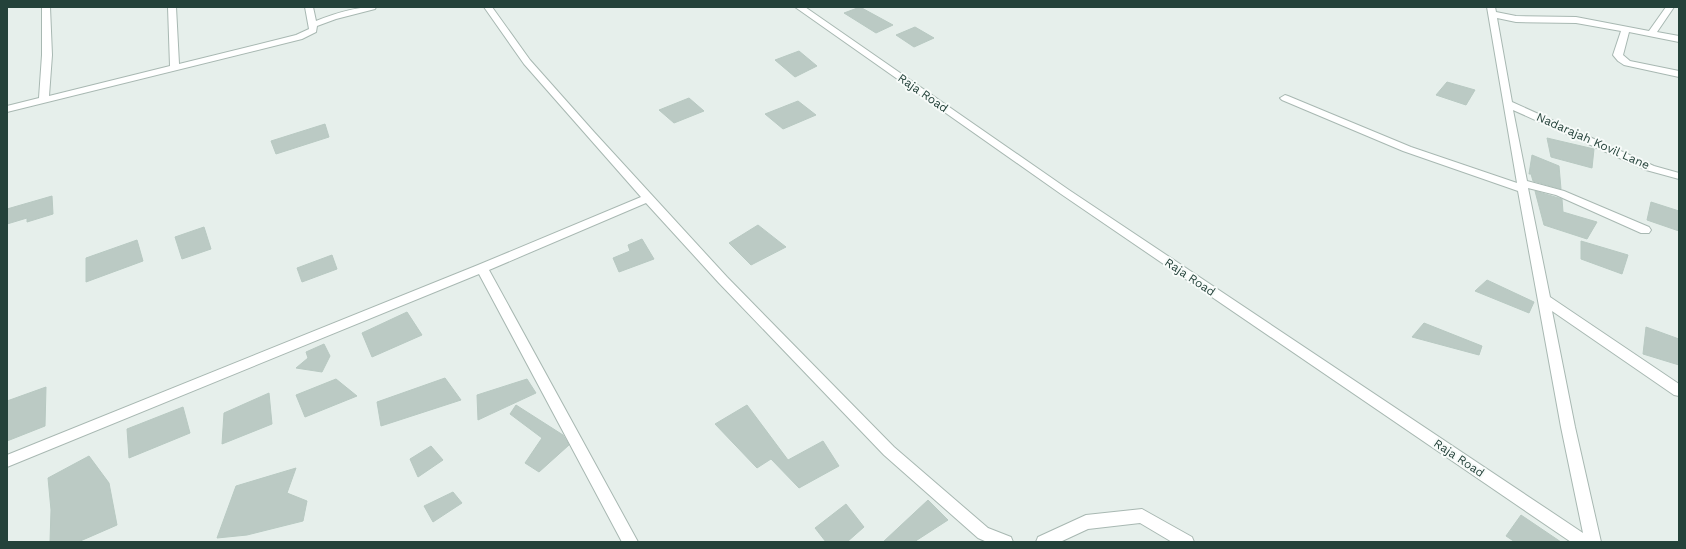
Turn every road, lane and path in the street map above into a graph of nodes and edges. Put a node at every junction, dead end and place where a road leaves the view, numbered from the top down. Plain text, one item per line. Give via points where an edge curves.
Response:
1 (46, 7) edge
2 (172, 7) edge
3 (310, 7) edge
4 (372, 7) edge
5 (488, 7) edge
6 (799, 7) edge
7 (1670, 7) edge
8 (1491, 10) edge
9 (313, 25) junction
10 (1626, 29) junction
11 (1650, 34) junction
12 (1679, 39) edge
13 (175, 67) junction
14 (1679, 74) edge
15 (1285, 98) dead end
16 (44, 100) junction
17 (1507, 104) junction
18 (7, 109) edge
19 (1679, 176) edge
20 (1523, 186) junction
21 (648, 198) junction
22 (1645, 230) dead end
23 (482, 268) junction
24 (1544, 299) junction
25 (1679, 392) edge
26 (7, 461) edge
27 (630, 542) edge
28 (1005, 542) edge
29 (1044, 542) edge
30 (1186, 542) edge
31 (1584, 542) edge
32 (1593, 542) edge

1 - 16 street via 47,55
2 - 13 street
3 - 9 street
4 - 9 street
5 - 21 street via 528,62
6 - 31 street, Raja Road via 1065,192
7 - 11 street
8 - 10 street via 1516,19 1576,20
8 - 17 street
9 - 13 street via 313,30 299,37
10 - 11 street
10 - 14 street via 1618,55 1621,59
11 - 12 street
13 - 16 street
15 - 20 street via 1407,149
16 - 18 street
17 - 19 street, Nadarajah Kovil Lane via 1650,168
17 - 20 street
20 - 22 street via 1560,193
20 - 24 street
21 - 23 street
21 - 28 street via 723,280 888,451 983,533
23 - 26 street
23 - 27 street
24 - 25 street via 1632,357
24 - 32 street
29 - 30 street via 1086,522 1142,516

